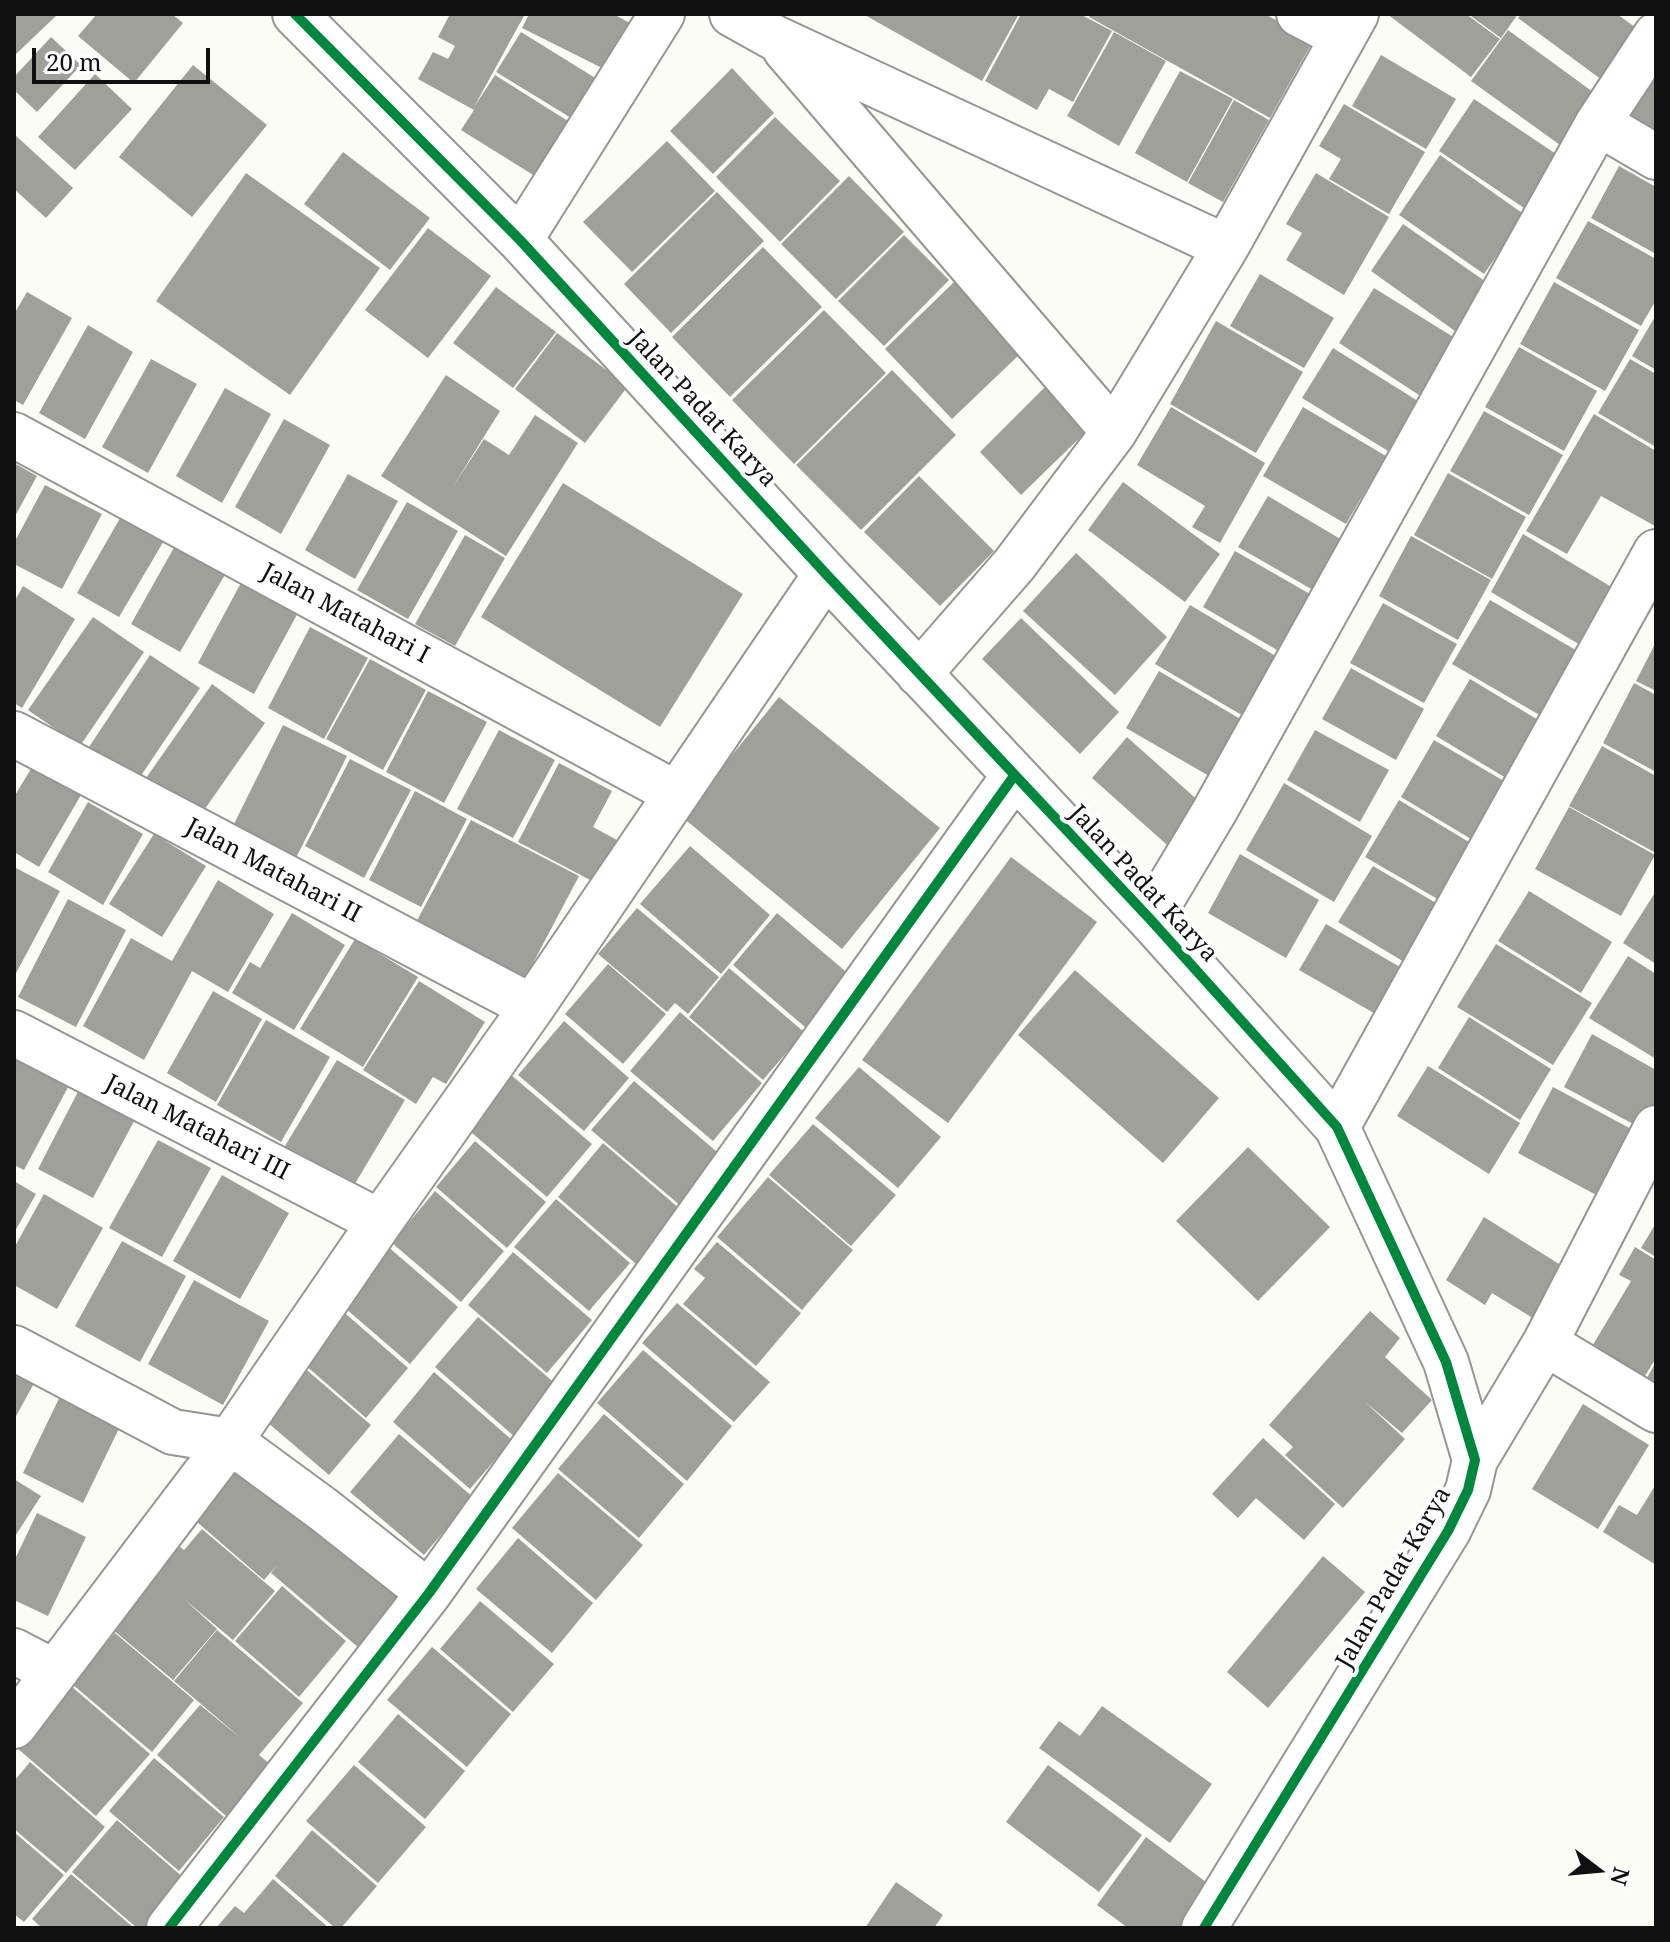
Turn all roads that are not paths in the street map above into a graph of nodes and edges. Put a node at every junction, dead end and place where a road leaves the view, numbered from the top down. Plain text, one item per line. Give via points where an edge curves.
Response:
1 (295, 14) edge
2 (662, 14) edge
3 (732, 14) edge
4 (1299, 14) edge
5 (1349, 25) edge
6 (1656, 35) edge
7 (775, 38) junction
8 (1598, 123) junction
9 (1656, 157) edge
10 (520, 240) junction
11 (1226, 247) junction
12 (1114, 432) junction
13 (14, 435) edge
14 (1656, 552) edge
15 (826, 574) junction
16 (919, 674) junction
17 (14, 734) edge
18 (1014, 776) junction
19 (675, 793) junction
20 (1150, 919) junction
21 (532, 1007) junction
22 (14, 1033) edge
23 (1337, 1127) junction
24 (1656, 1128) edge
25 (380, 1222) junction
26 (1545, 1343) junction
27 (14, 1348) edge
28 (1656, 1410) edge
29 (230, 1441) junction
30 (1475, 1460) junction
31 (429, 1593) junction
32 (14, 1651) edge
33 (54, 1672) junction
34 (14, 1726) edge
35 (169, 1928) edge
36 (1204, 1928) edge

1 - 10 street, Jalan Padat Karya
2 - 10 street
3 - 7 street
4 - 5 street
5 - 11 street
6 - 8 street
7 - 11 street
7 - 12 street
8 - 9 street
8 - 20 street
10 - 15 street, Jalan Padat Karya
11 - 12 street
12 - 16 street via 1014,565
13 - 19 street, Jalan Matahari I
14 - 23 street
15 - 16 street, Jalan Padat Karya
15 - 19 street
16 - 18 street, Jalan Padat Karya
17 - 21 street, Jalan Matahari II
18 - 20 street, Jalan Padat Karya
18 - 31 street
19 - 21 street
20 - 23 street, Jalan Padat Karya
21 - 25 street
22 - 25 street, Jalan Matahari III
23 - 30 street, Jalan Padat Karya via 1446,1362
24 - 26 street
25 - 29 street
26 - 28 street
26 - 30 street
27 - 29 street via 173,1432
29 - 31 street
29 - 33 street
30 - 36 street, Jalan Padat Karya via 1468,1490 1448,1531
31 - 35 street
32 - 33 street
33 - 34 street

